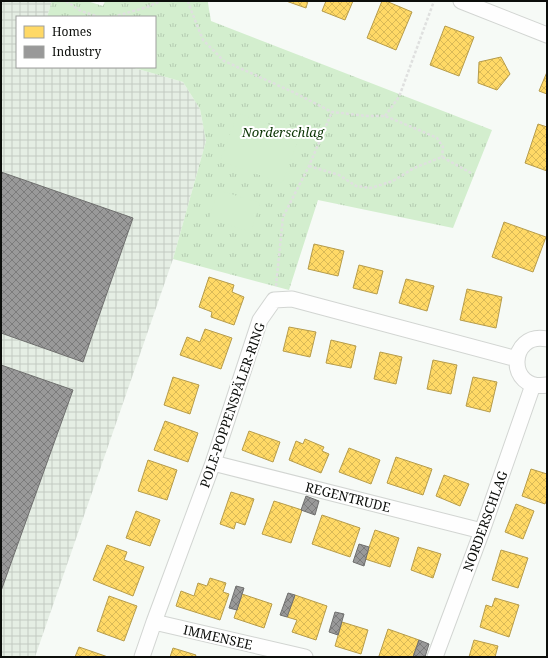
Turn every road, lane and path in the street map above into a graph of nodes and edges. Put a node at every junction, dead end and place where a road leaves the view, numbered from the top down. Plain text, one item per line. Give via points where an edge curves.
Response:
1 (66, 1) edge
2 (161, 1) edge
3 (188, 1) edge
4 (434, 1) edge
5 (461, 1) edge
6 (96, 16) edge
7 (116, 16) edge
8 (547, 35) edge
9 (332, 112) junction
10 (386, 116) junction
11 (442, 157) junction
12 (309, 166) junction
13 (471, 173) dead end
14 (274, 300) junction
15 (547, 339) edge
16 (517, 359) junction
17 (540, 385) edge
18 (213, 464) junction
19 (482, 531) junction
20 (154, 622) junction
21 (142, 657) edge
22 (305, 657) edge
23 (435, 657) edge

1 - 6 path via 80,11
2 - 7 path
3 - 9 path via 203,40 224,61
4 - 10 path via 399,97
5 - 8 street
9 - 10 path
9 - 12 path
10 - 11 path via 437,138 443,147
11 - 12 path via 414,168 393,181 371,188 356,186 339,175
11 - 13 path
12 - 14 path via 283,217
14 - 16 street via 292,299
14 - 18 street, POLE-POPPENSPÄLER-RING via 260,320
15 - 16 street via 528,342 519,352
16 - 17 street, NORDERSCHLAG via 520,375 526,381
17 - 19 street, NORDERSCHLAG
18 - 19 street, REGENTRUDE
18 - 20 street, POLE-POPPENSPÄLER-RING
19 - 23 street, NORDERSCHLAG
20 - 21 street, POLE-POPPENSPÄLER-RING
20 - 22 street, IMMENSEE

